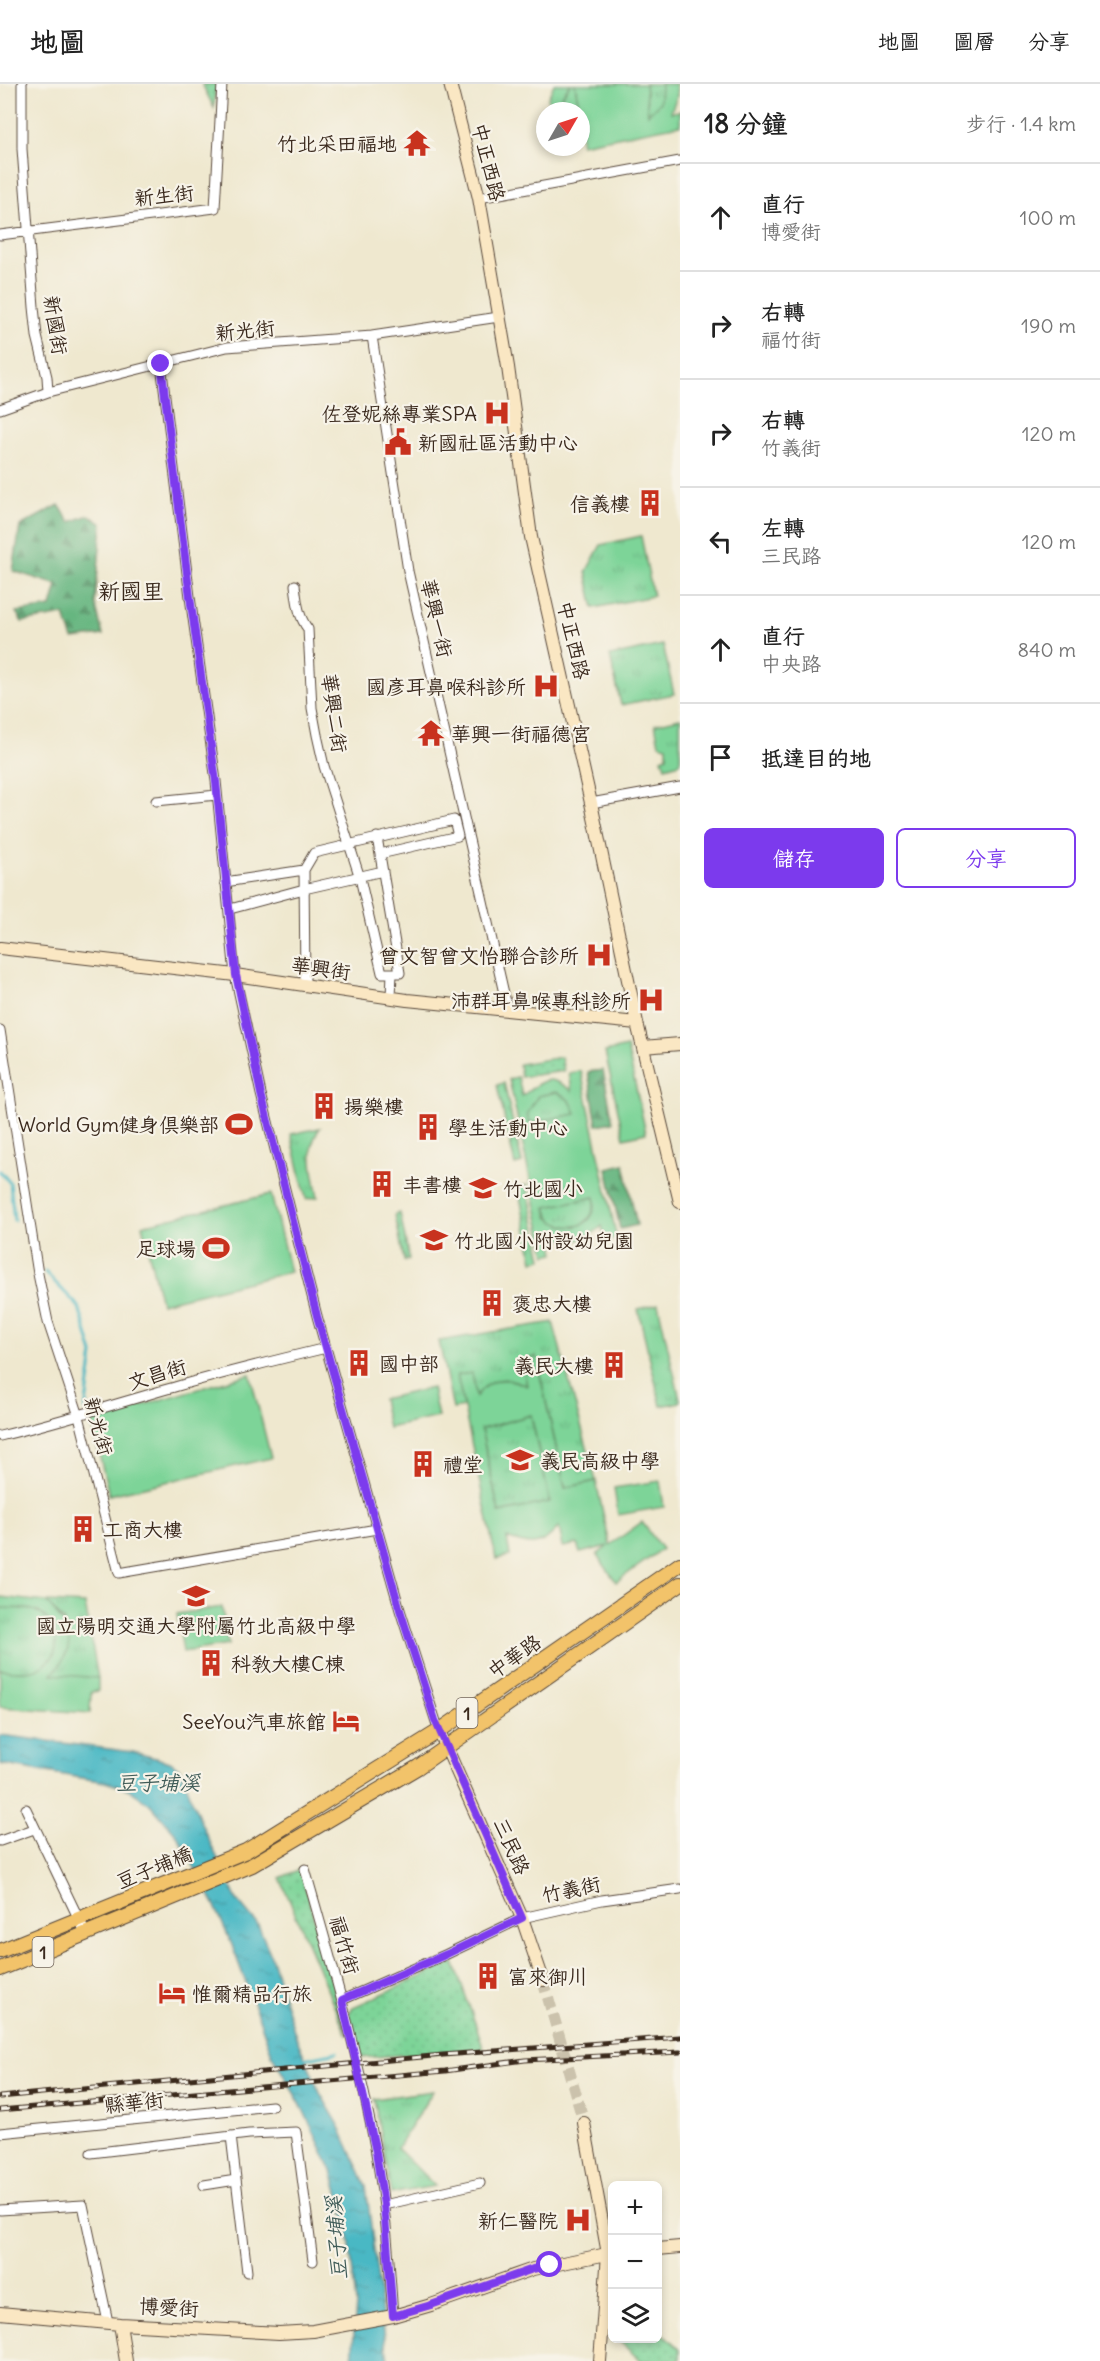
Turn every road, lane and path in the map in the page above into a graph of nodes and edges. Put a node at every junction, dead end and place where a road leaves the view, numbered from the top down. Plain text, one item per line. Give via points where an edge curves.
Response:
1 (22, 84) edge
2 (222, 84) edge
3 (450, 84) edge
4 (680, 161) edge
5 (479, 198) junction
6 (29, 231) junction
7 (0, 235) edge
8 (499, 317) junction
9 (372, 336) junction
10 (161, 364) junction
11 (48, 392) junction
12 (0, 409) edge
13 (295, 585) dead end
14 (680, 787) edge
15 (217, 795) junction
16 (156, 801) dead end
17 (591, 803) junction
18 (377, 837) junction
19 (351, 844) junction
20 (380, 854) junction
21 (304, 870) junction
22 (383, 871) junction
23 (360, 878) junction
24 (225, 882) junction
25 (304, 889) junction
26 (230, 909) junction
27 (0, 948) edge
28 (392, 973) junction
29 (236, 975) junction
30 (305, 986) junction
31 (391, 997) junction
32 (508, 1011) junction
33 (637, 1023) junction
34 (0, 1030) edge
35 (680, 1044) edge
36 (643, 1047) junction
37 (680, 1202) edge
38 (326, 1348) junction
39 (79, 1416) junction
40 (0, 1436) edge
41 (377, 1529) junction
42 (680, 1564) edge
43 (680, 1584) edge
44 (439, 1731) junction
45 (447, 1748) junction
46 (26, 1809) dead end
47 (34, 1829) junction
48 (0, 1840) edge
49 (246, 1851) joint
50 (252, 1865) joint
51 (305, 1869) dead end
52 (680, 1889) edge
53 (522, 1918) junction
54 (77, 1919) junction
55 (86, 1934) junction
56 (0, 1951) edge
57 (0, 1969) edge
58 (543, 1980) tunnel mouth
59 (342, 2000) junction
60 (272, 2106) dead end
61 (584, 2123) tunnel mouth
62 (0, 2133) edge
63 (231, 2136) junction
64 (91, 2153) dead end
65 (236, 2180) junction
66 (480, 2183) dead end
67 (204, 2185) dead end
68 (384, 2205) junction
69 (0, 2210) edge
70 (608, 2244) edge
71 (680, 2247) edge
72 (662, 2249) edge
73 (608, 2254) edge
74 (313, 2261) dead end
75 (247, 2272) dead end
76 (608, 2275) edge
77 (0, 2313) edge
78 (393, 2316) junction
79 (114, 2323) junction
80 (126, 2361) edge
81 (600, 2361) edge

1 - 6 street, 新國街 via 22,148
2 - 6 street, 新生街 via 215,208
3 - 5 street, 中正西路
4 - 5 street
5 - 8 street, 中正西路
6 - 7 street
6 - 11 street, 新國街 via 37,336
8 - 9 street, 新光街
8 - 17 street, 中正西路 via 531,537
9 - 10 street, 新光街 via 227,347
9 - 32 street, 華興一街 via 408,571
10 - 11 street, 新光街
10 - 15 street
11 - 12 street, 新光街
13 - 19 street, 華興二街 via 298,609 308,629 317,735
14 - 17 street
15 - 16 street
15 - 24 street
17 - 33 street, 中正西路
18 - 19 street
18 - 20 street
18 - 20 street via 454,820 458,836
19 - 21 street via 314,853
19 - 23 street, 華興二街
20 - 22 street
21 - 24 street
21 - 25 street
22 - 23 street
22 - 28 street via 400,973
23 - 25 street
23 - 28 street, 華興二街 via 382,973
24 - 26 street
25 - 26 street
25 - 30 street
26 - 29 street
27 - 29 street, 華興街
28 - 31 street
29 - 30 street, 華興街
29 - 38 street via 275,1150
30 - 31 street, 華興街
31 - 32 street, 華興街
32 - 33 street, 華興街
33 - 36 street, 中正西路
34 - 39 street, 新光街 via 38,1274 48,1322
35 - 36 street
36 - 37 street, 中正西路
38 - 39 street, 文昌街 via 176,1386
38 - 41 street
39 - 40 street, 文昌街
39 - 41 street, 新光街 via 119,1573
41 - 44 street
42 - 44 main road, 中華路 / 1
43 - 45 main road, 中華路 / 1
44 - 45 street, 三民路
44 - 49 main road, 中華路 / 1
45 - 50 main road, 中華路 / 1
45 - 53 street, 三民路
46 - 47 street
47 - 48 street
47 - 54 street
49 - 54 main road, 豆子埔橋 / 1
50 - 55 main road, 豆子埔橋 / 1
51 - 59 street, 福竹街
52 - 53 street, 竹義街 via 602,1900
53 - 58 street, 三民路
53 - 59 street, 竹義街
54 - 55 street
54 - 56 main road, 1
55 - 57 main road, 1
59 - 68 street, 福竹街
60 - 62 street, 縣華街
61 - 70 street
63 - 64 street
63 - 65 street
63 - 74 street via 296,2132
65 - 67 street
65 - 75 street
66 - 68 street
68 - 78 street, 福竹街
69 - 79 street via 83,2205
71 - 72 street
73 - 78 street via 533,2269
76 - 81 street
77 - 79 street, 博愛街
78 - 79 street, 博愛街 via 337,2328 279,2333
79 - 80 street

